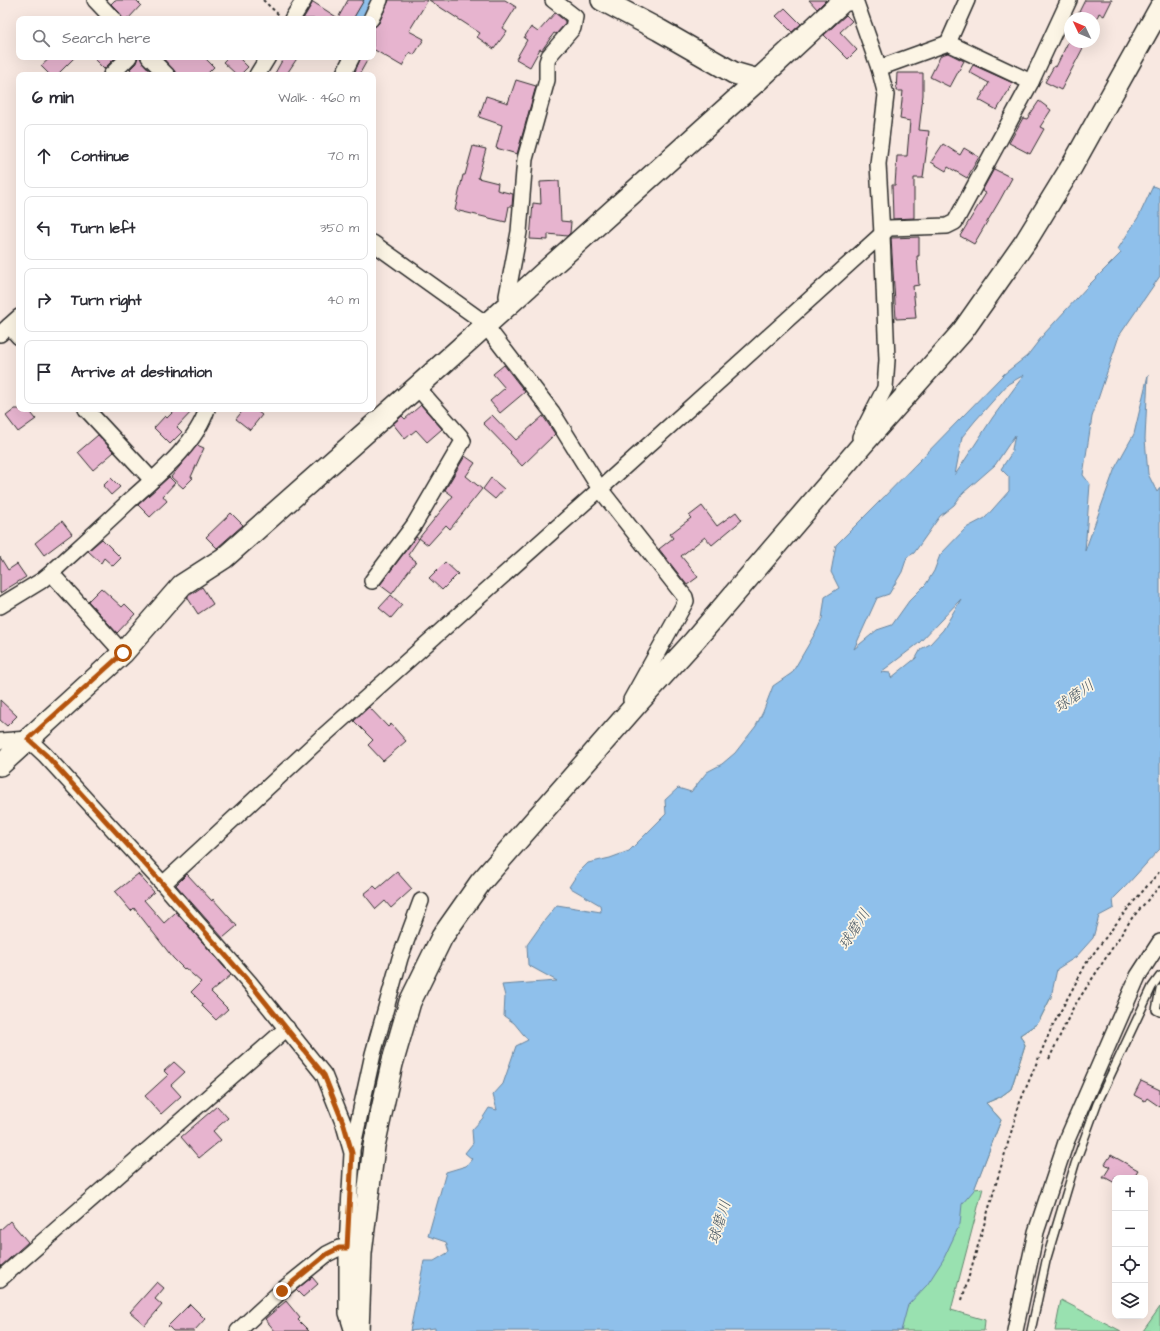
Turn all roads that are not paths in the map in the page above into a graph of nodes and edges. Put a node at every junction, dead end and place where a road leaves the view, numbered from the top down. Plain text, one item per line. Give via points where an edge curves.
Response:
1 (304, 0) edge
2 (380, 0) edge
3 (553, 0) edge
4 (602, 0) edge
5 (630, 0) edge
6 (849, 0) edge
7 (855, 0) edge
8 (967, 0) edge
9 (1068, 0) edge
10 (1157, 0) edge
11 (97, 1) edge
12 (1160, 8) edge
13 (110, 16) edge
14 (294, 16) edge
15 (372, 16) edge
16 (948, 43) junction
17 (126, 60) edge
18 (151, 60) edge
19 (266, 60) edge
20 (350, 60) edge
21 (879, 68) junction
22 (114, 72) edge
23 (163, 72) edge
24 (259, 72) edge
25 (344, 72) edge
26 (758, 80) junction
27 (1031, 82) junction
28 (882, 234) junction
29 (376, 245) edge
30 (511, 302) junction
31 (486, 325) junction
32 (417, 387) junction
33 (89, 412) edge
34 (206, 412) edge
35 (862, 445) junction
36 (152, 480) junction
37 (600, 489) junction
38 (51, 573) junction
39 (372, 581) dead end
40 (0, 606) edge
41 (123, 653) junction
42 (634, 707) junction
43 (28, 739) junction
44 (0, 741) edge
45 (0, 765) edge
46 (163, 884) junction
47 (421, 901) dead end
48 (1160, 942) edge
49 (1160, 976) edge
50 (1160, 989) edge
51 (1160, 1012) edge
52 (287, 1028) junction
53 (352, 1153) junction
54 (347, 1248) junction
55 (0, 1279) edge
56 (238, 1331) edge
57 (357, 1331) edge
58 (1015, 1331) edge
59 (1031, 1331) edge

1 - 14 street
2 - 15 street
3 - 30 street via 571,13 575,22 547,62 547,80 525,159 518,232 507,296
4 - 26 street via 734,73
5 - 26 street via 748,66
6 - 26 street via 843,1
7 - 21 street
8 - 16 street
9 - 27 street
10 - 12 street
11 - 13 street
12 - 35 street via 1072,166 1026,241 962,332
16 - 21 street
16 - 27 street
17 - 22 street
18 - 23 street
19 - 24 street
20 - 25 street
21 - 28 street via 886,95 878,164
26 - 30 street
27 - 28 street via 955,222 947,226 889,228
28 - 35 street via 887,360 885,388 860,437
28 - 37 street
29 - 31 street
30 - 31 street
31 - 32 street
31 - 37 street via 552,412
32 - 39 street via 463,441 414,525
32 - 41 street via 224,558 182,584
33 - 36 street
34 - 36 street via 187,445
35 - 42 street
36 - 38 street
37 - 42 street via 686,601 631,700
37 - 46 street via 321,738
38 - 40 street
38 - 41 street
41 - 43 street
42 - 57 street via 480,884 442,937 410,1002 392,1064 374,1146 361,1252
43 - 44 street
43 - 45 street
43 - 46 street via 46,755
46 - 52 street
47 - 53 street via 400,958 373,1054
48 - 58 street via 1138,976 1066,1142 1036,1232
49 - 59 lane via 1152,987 1097,1104 1046,1261
50 - 51 lane via 1156,1010
52 - 53 street via 324,1075
52 - 55 street
53 - 54 street
54 - 56 street via 339,1248 327,1254
54 - 57 street via 347,1313 352,1329

